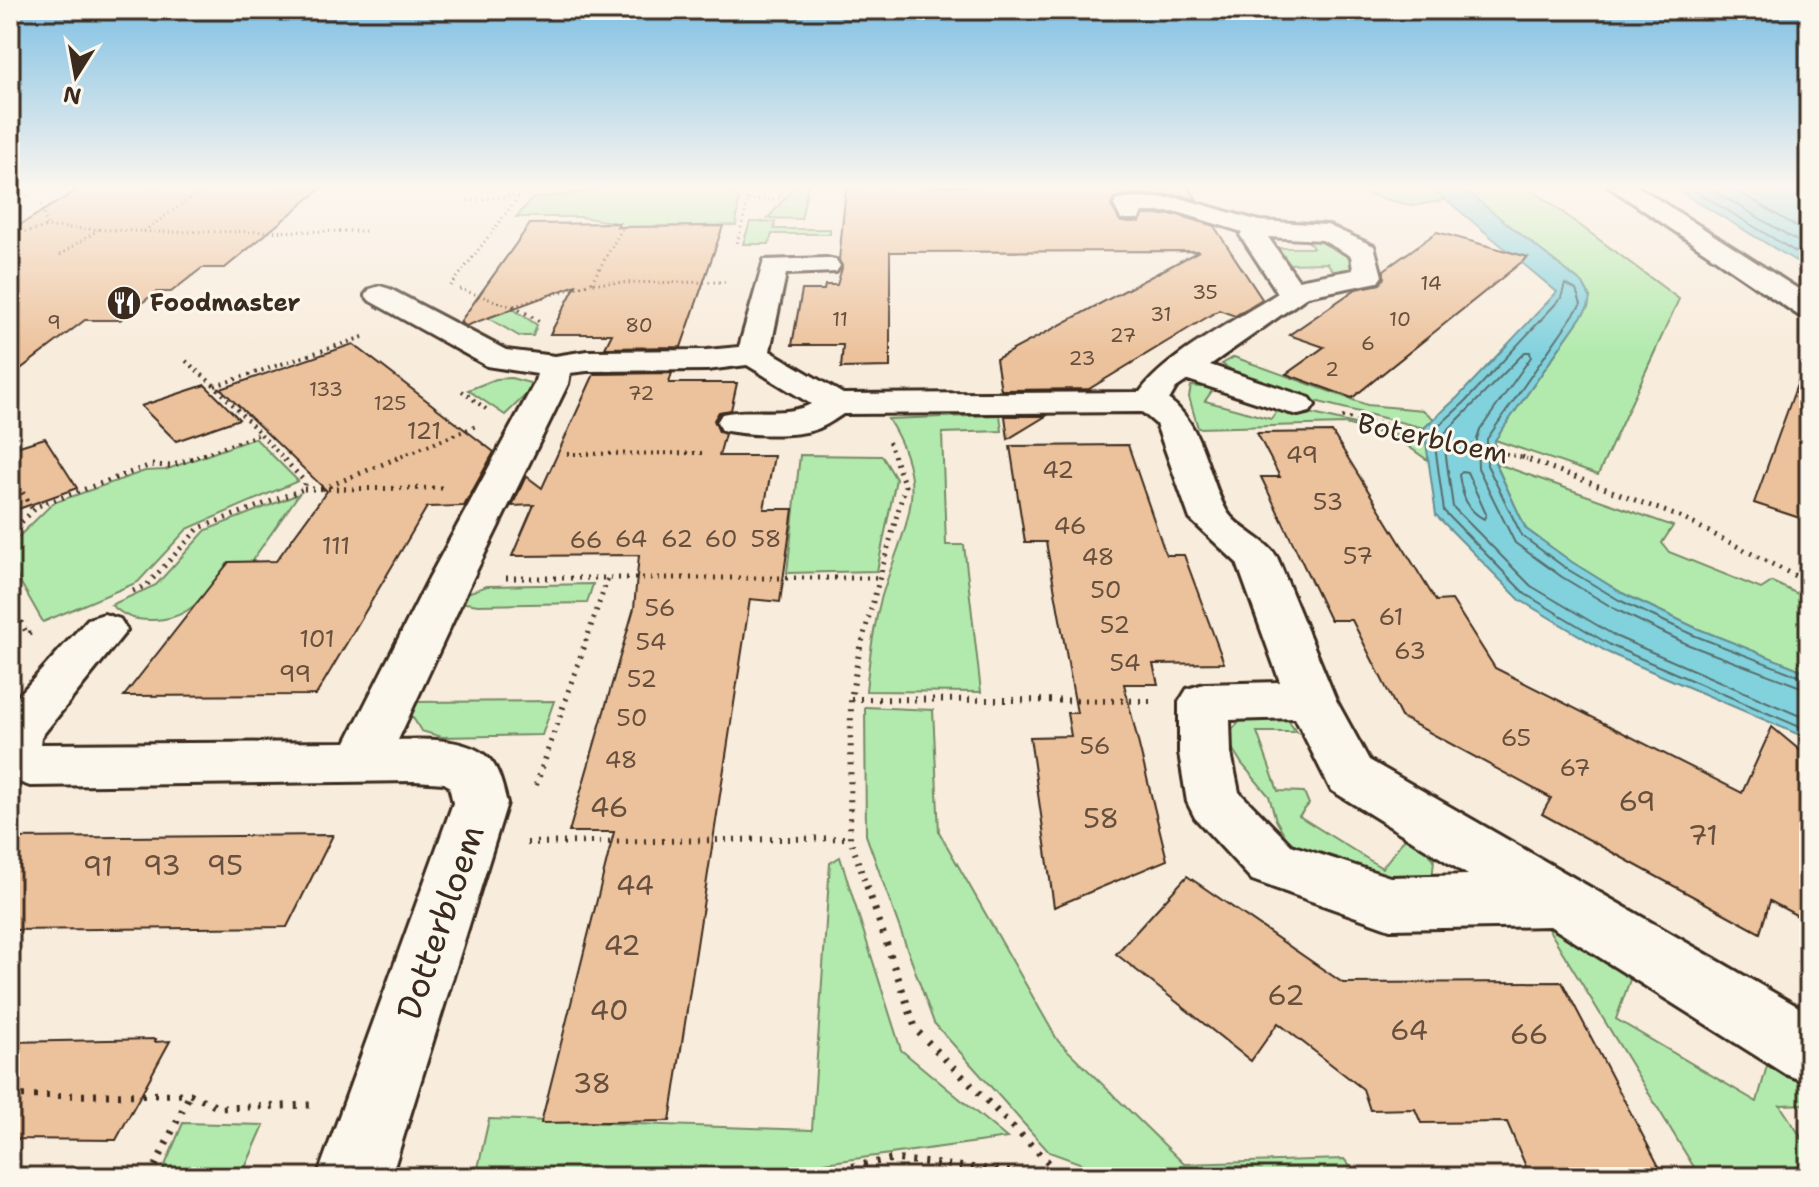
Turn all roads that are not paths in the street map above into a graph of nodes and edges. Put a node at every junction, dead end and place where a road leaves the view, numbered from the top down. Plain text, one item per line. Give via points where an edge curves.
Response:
1 (1258, 241) edge
2 (1343, 241) edge
3 (1705, 241) edge
4 (826, 266) dead end
5 (1292, 290) junction
6 (380, 295) dead end
7 (1809, 309) edge
8 (753, 355) junction
9 (555, 366) junction
10 (1166, 385) junction
11 (836, 404) junction
12 (1298, 405) road end
13 (735, 422) dead end
14 (111, 613) road end
15 (1311, 700) junction
16 (362, 762) junction
17 (1554, 900) junction
18 (1809, 1050) edge
19 (354, 1177) edge

1 - 5 street
2 - 5 street via 1364,252 1368,276
3 - 7 street
4 - 8 street via 774,266
5 - 10 street via 1294,295
6 - 9 street via 498,359
8 - 9 street
8 - 11 street
9 - 16 street via 551,384
10 - 11 street
10 - 12 street
10 - 15 street via 1172,419 1210,519 1256,557
11 - 13 street via 804,422
14 - 16 street, Dotterbloem via 17,731 12,755 30,765
15 - 17 street via 1350,775
15 - 17 street via 1204,702 1205,753 1214,802 1272,863 1390,903
16 - 19 street, Dotterbloem via 444,762 466,769 480,803
17 - 18 street

